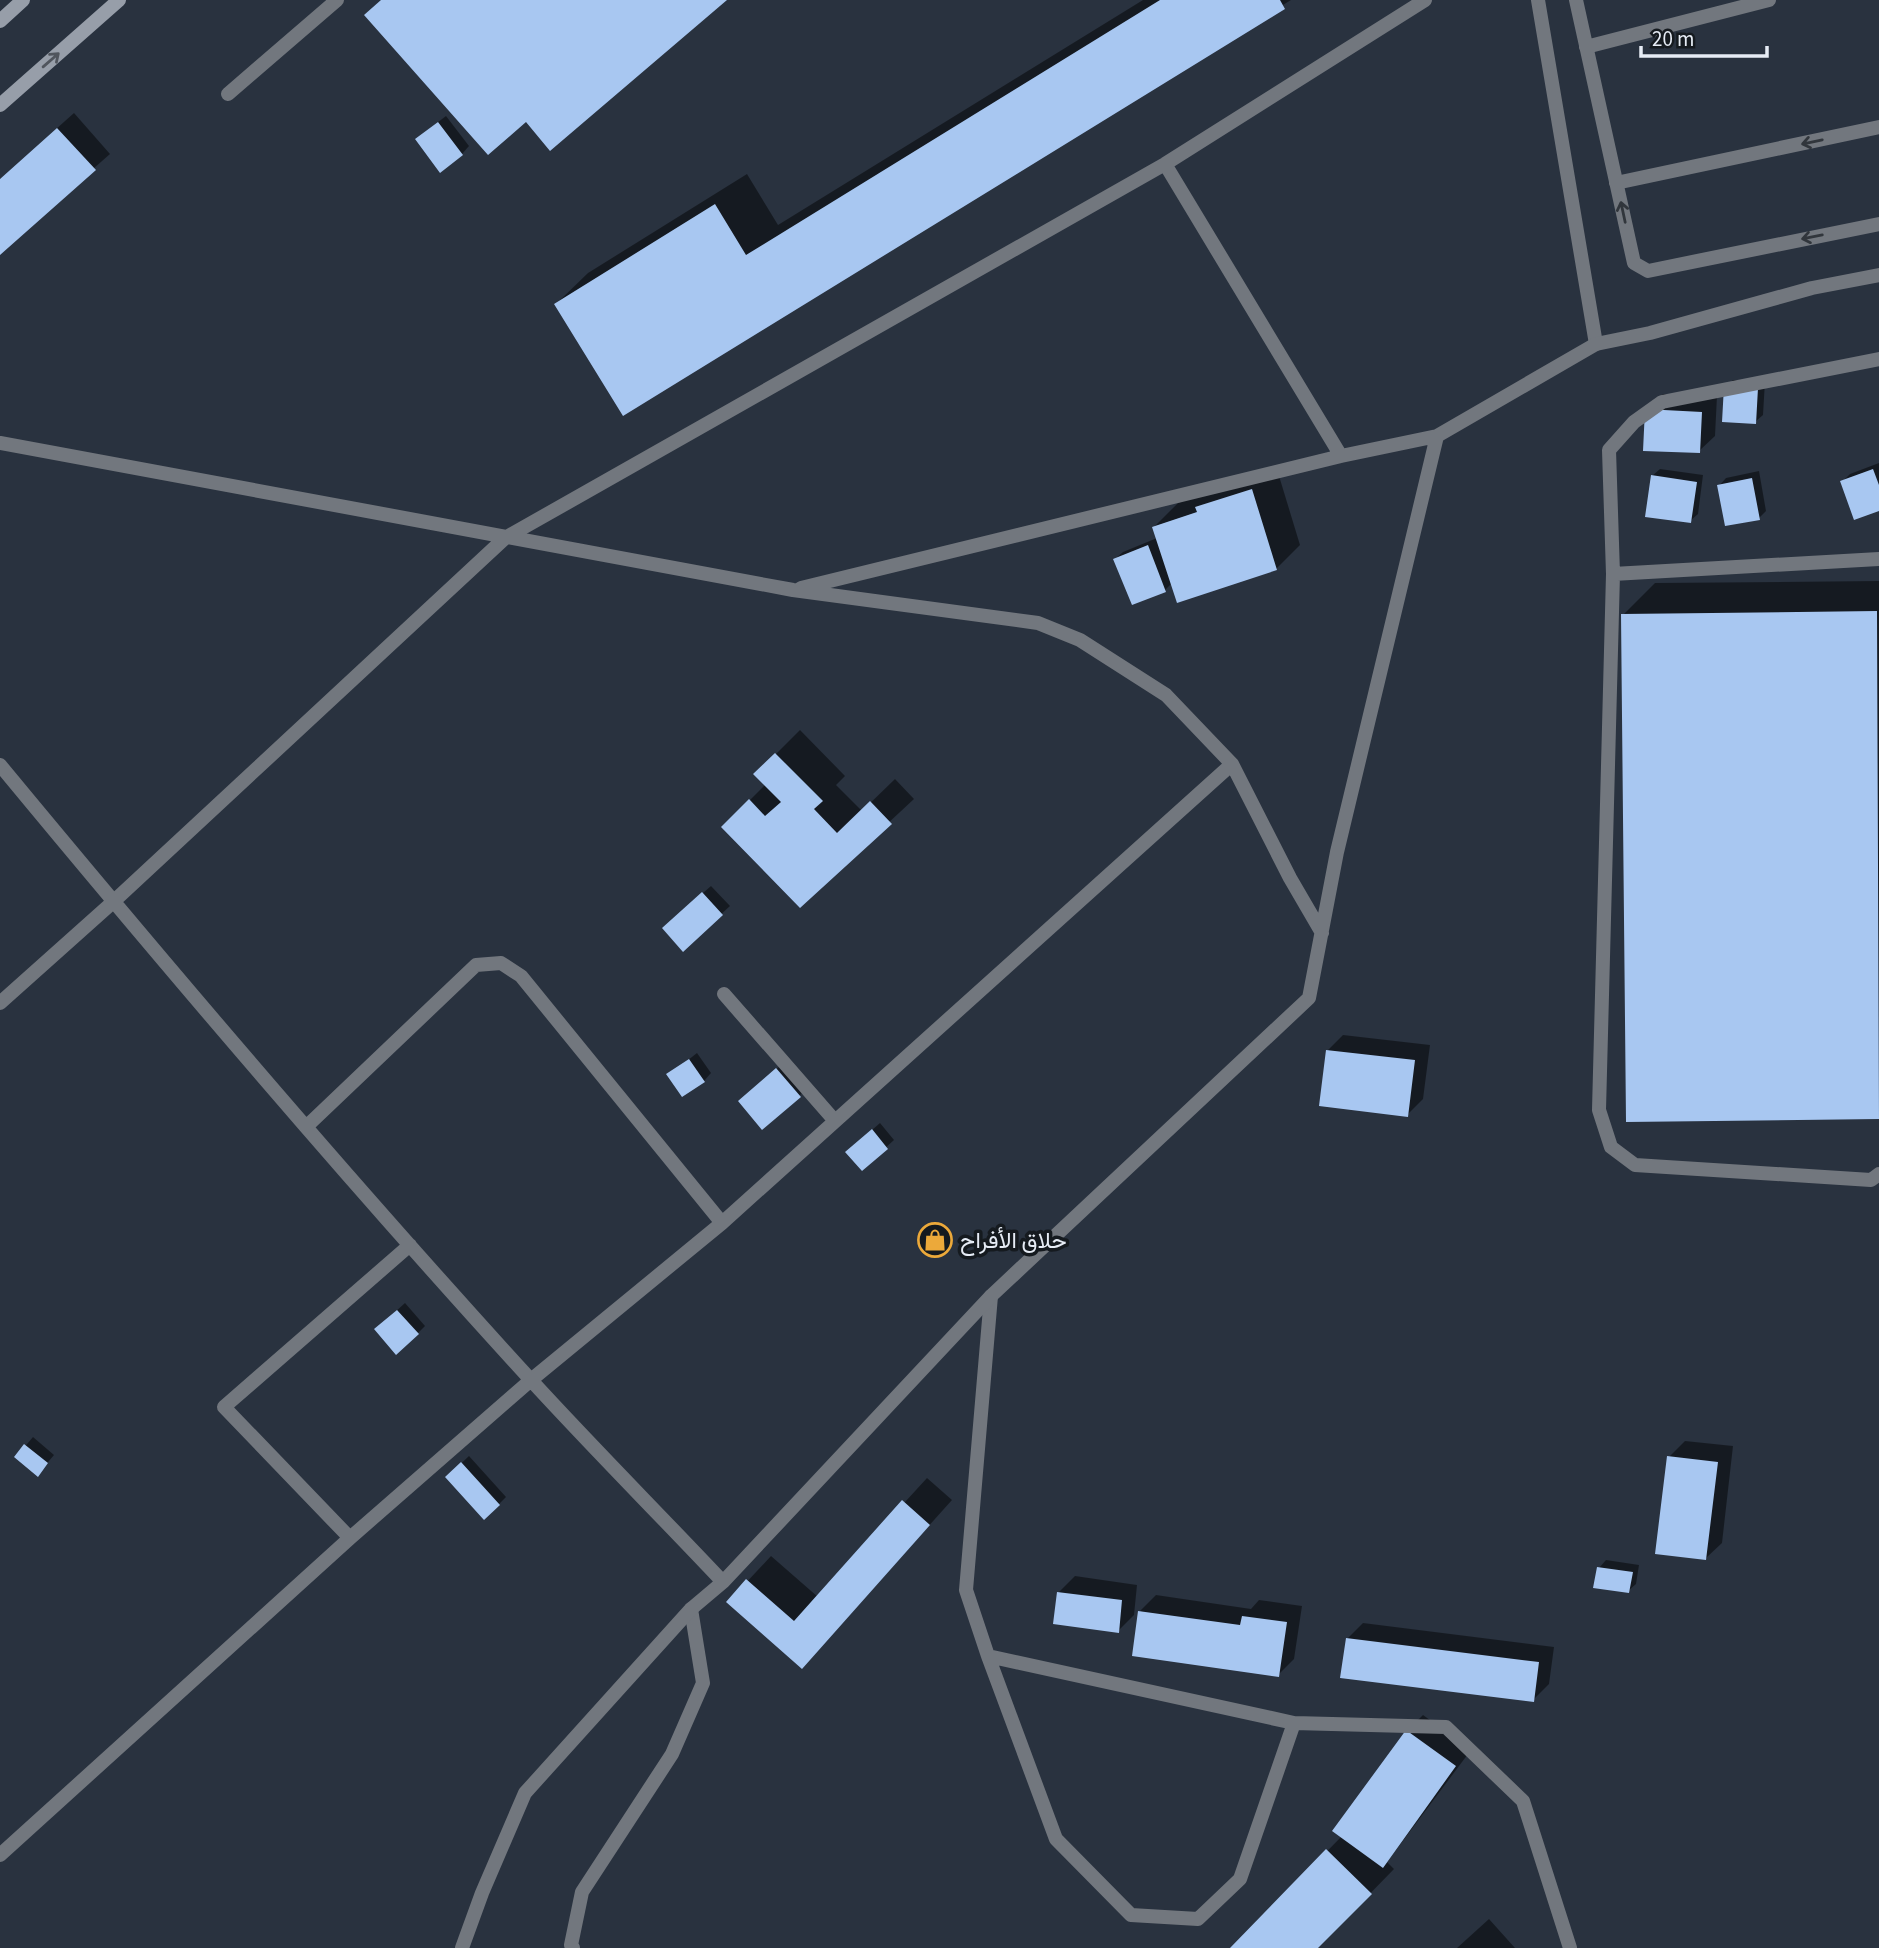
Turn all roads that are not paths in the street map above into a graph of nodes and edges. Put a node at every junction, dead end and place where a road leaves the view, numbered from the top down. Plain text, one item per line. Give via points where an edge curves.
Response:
1 (23, 0) edge
2 (119, 0) edge
3 (337, 0) edge
4 (1425, 0) edge
5 (1538, 0) edge
6 (1576, 0) edge
7 (1769, 0) edge
8 (0, 21) edge
9 (1586, 47) junction
10 (228, 94) dead end
11 (0, 105) edge
12 (1879, 127) edge
13 (1165, 164) junction
14 (1616, 183) junction
15 (1879, 224) edge
16 (1879, 275) edge
17 (1596, 344) junction
18 (1879, 359) edge
19 (1437, 436) junction
20 (0, 443) edge
21 (1341, 456) junction
22 (505, 538) junction
23 (1879, 559) edge
24 (1614, 575) junction
25 (793, 590) junction
26 (1232, 764) junction
27 (0, 765) edge
28 (113, 902) junction
29 (1322, 933) junction
30 (724, 994) dead end
31 (0, 1003) edge
32 (835, 1121) junction
33 (307, 1126) junction
34 (1879, 1174) edge
35 (722, 1223) junction
36 (410, 1244) junction
37 (991, 1296) junction
38 (531, 1380) junction
39 (350, 1538) junction
40 (723, 1582) junction
41 (691, 1609) junction
42 (988, 1656) junction
43 (1294, 1723) junction
44 (0, 1856) edge
45 (462, 1948) edge
46 (573, 1948) edge
47 (1570, 1948) edge

1 - 8 street
11 -> 2 street
3 - 10 street
4 - 13 street
5 - 17 street
6 - 9 street
7 - 9 street
9 - 14 street
12 -> 14 street
13 - 21 street
13 - 22 street
15 -> 14 street via 1648,271 1634,263
16 - 17 street
17 - 19 street
18 - 24 street via 1662,402 1634,422 1609,450
19 - 21 street
19 - 29 street via 1337,852
20 - 22 street
21 - 25 street
22 - 25 street
22 - 28 street
23 - 24 street
24 - 34 street via 1599,1110 1611,1147 1635,1165 1871,1180
25 - 26 street via 1038,623 1080,640 1166,695
26 - 29 street
26 - 32 street
27 - 28 street
28 - 31 street
28 - 33 street
29 - 37 street via 1309,998
30 - 32 street
32 - 35 street
33 - 35 street via 477,964 502,963 521,976
33 - 36 street
35 - 38 street
36 - 38 street
36 - 39 street via 224,1407
37 - 40 street
37 - 42 street via 965,1590
38 - 39 street
38 - 40 street
39 - 44 street
40 - 41 street
41 - 45 street via 525,1793
41 - 46 street via 704,1683 672,1754 582,1892
42 - 43 street
42 - 43 street via 1056,1839 1131,1915 1198,1919 1240,1879
43 - 47 street via 1447,1727 1524,1801

